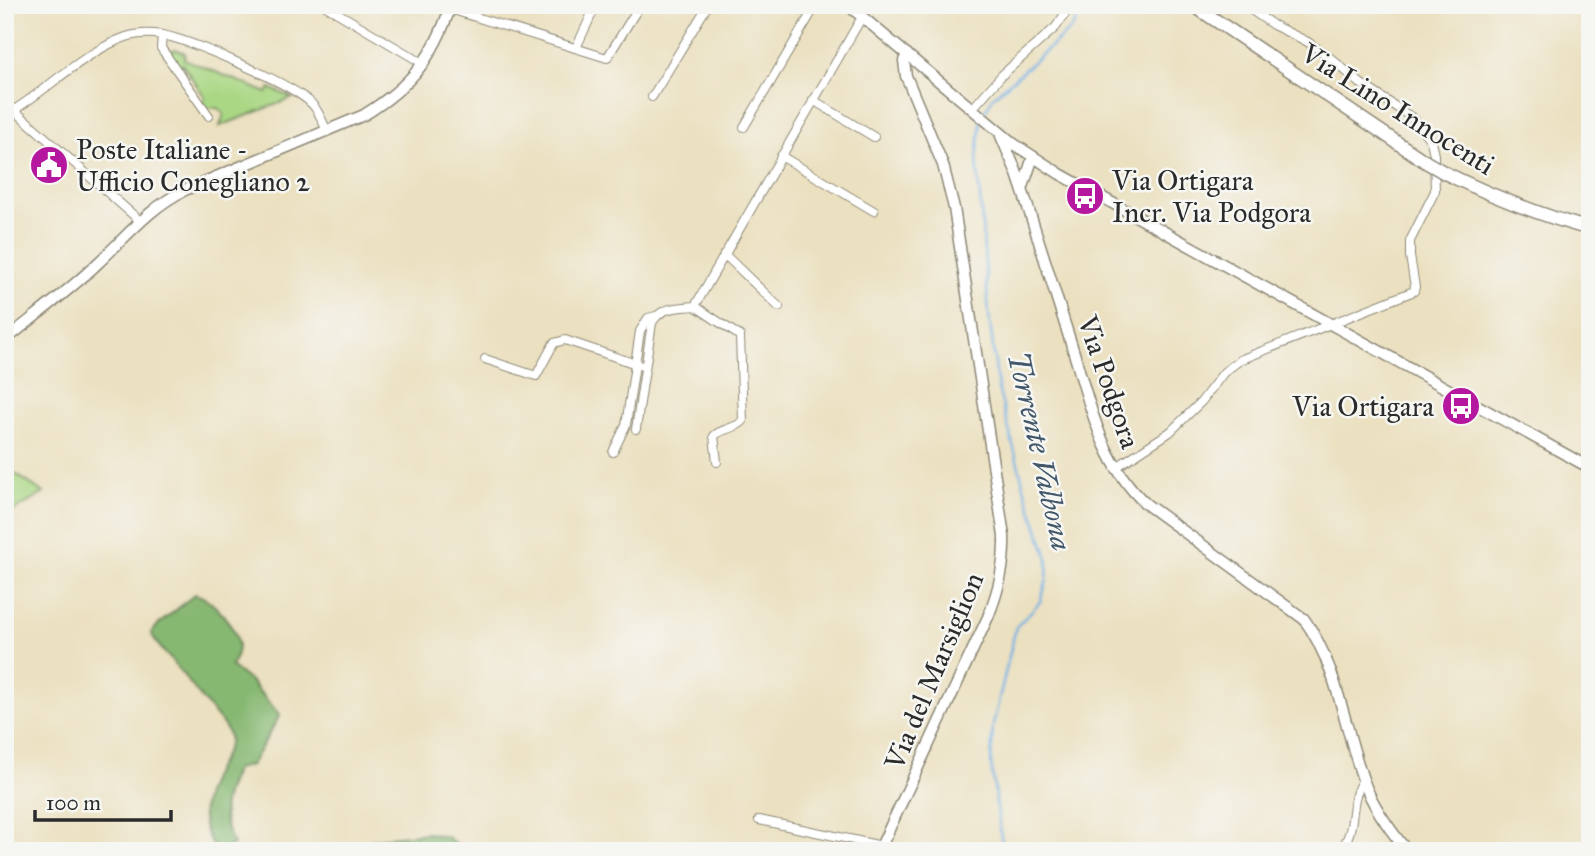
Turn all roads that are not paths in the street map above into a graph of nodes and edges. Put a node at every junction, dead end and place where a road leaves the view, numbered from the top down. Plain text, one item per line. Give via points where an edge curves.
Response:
1 (324, 5) edge
2 (596, 5) edge
3 (640, 5) edge
4 (708, 5) edge
5 (816, 5) edge
6 (848, 5) edge
7 (1071, 5) edge
8 (1193, 5) edge
9 (1244, 5) edge
10 (450, 7) edge
11 (862, 17) junction
12 (162, 35) junction
13 (576, 48) junction
14 (907, 54) junction
15 (424, 64) junction
16 (652, 97) dead end
17 (813, 100) junction
18 (5, 102) edge
19 (14, 110) junction
20 (975, 111) junction
21 (209, 116) dead end
22 (744, 127) dead end
23 (995, 128) junction
24 (327, 132) junction
25 (874, 137) dead end
26 (781, 156) junction
27 (1031, 156) junction
28 (1015, 168) junction
29 (1023, 189) junction
30 (874, 211) dead end
31 (140, 220) junction
32 (1590, 229) edge
33 (724, 254) junction
34 (695, 306) junction
35 (779, 307) dead end
36 (656, 316) junction
37 (1329, 323) junction
38 (5, 340) edge
39 (485, 359) dead end
40 (635, 363) junction
41 (645, 367) junction
42 (636, 429) dead end
43 (613, 452) dead end
44 (717, 462) dead end
45 (1115, 468) junction
46 (1590, 468) edge
47 (1363, 780) junction
48 (759, 820) dead end
49 (881, 848) edge
50 (1339, 851) edge
51 (1406, 851) edge

1 - 15 street
2 - 13 street
3 - 13 street via 607,58
4 - 16 street
5 - 22 street
6 - 11 street
7 - 20 street via 1056,27 1002,75
8 - 32 main road, Via Lino Innocenti, bridge via 1445,173 1548,218
9 - 37 street via 1327,55 1414,119 1433,147 1435,191 1410,241 1414,291
10 - 13 street
10 - 15 street
11 - 14 street
11 - 17 street
12 - 19 street via 137,34 111,44
12 - 21 street via 161,48
12 - 24 street via 273,78 311,103
14 - 20 street
14 - 49 street, Via del Marsiglion via 906,76 943,165 954,208 1005,555 988,617
15 - 24 street via 382,104
17 - 25 street
17 - 26 street
18 - 19 street
19 - 31 street
20 - 23 street
23 - 27 street
23 - 28 street, Via Podgora
24 - 31 street via 186,190
26 - 30 street
26 - 33 street
27 - 28 street via 1020,159
27 - 29 street
27 - 37 street
28 - 29 street, Via Podgora
29 - 45 street, Via Podgora via 1097,426
31 - 38 street via 98,264
33 - 34 street
33 - 35 street
34 - 36 street via 667,309
34 - 44 street via 740,337 743,421 715,436
36 - 40 street via 642,324
36 - 41 street
37 - 45 street via 1231,365 1170,432
37 - 46 street
39 - 40 street via 536,376 554,343 565,340
40 - 41 street
40 - 43 street via 626,425
41 - 42 street
45 - 47 street, Via Podgora via 1146,504 1304,619 1328,665
47 - 50 street via 1355,795 1351,831
47 - 51 street, Via Podgora
48 - 49 street

